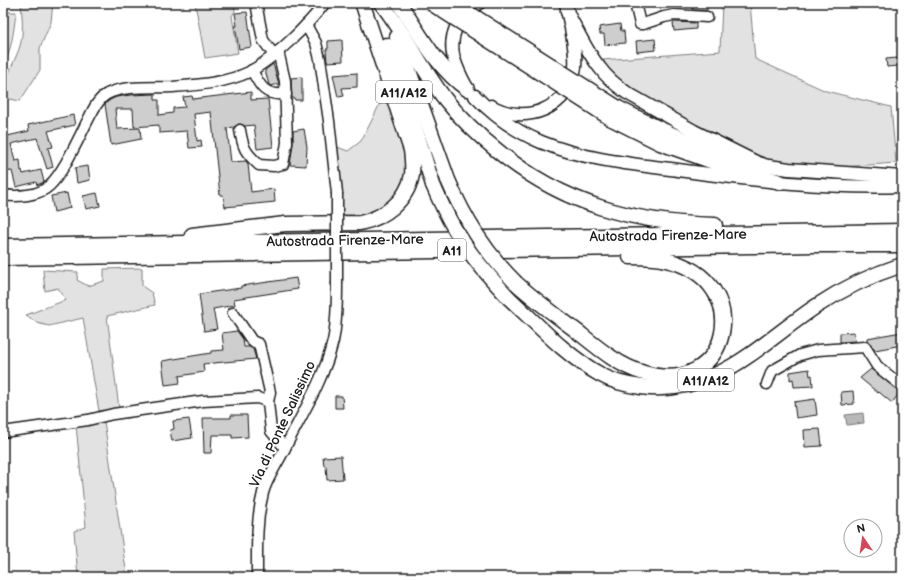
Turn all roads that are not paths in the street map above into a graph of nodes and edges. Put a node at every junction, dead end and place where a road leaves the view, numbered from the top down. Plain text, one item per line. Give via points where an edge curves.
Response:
1 (256, 3) edge
2 (325, 3) edge
3 (399, 3) edge
4 (431, 3) edge
5 (453, 3) edge
6 (479, 3) edge
7 (635, 3) edge
8 (362, 4) edge
9 (384, 7) edge
10 (567, 7) edge
11 (707, 17) dead end
12 (306, 25) junction
13 (276, 53) junction
14 (252, 70) junction
15 (471, 93) junction
16 (286, 94) junction
17 (615, 113) junction
18 (240, 130) dead end
19 (762, 165) junction
20 (902, 177) edge
21 (780, 182) junction
22 (902, 186) edge
23 (3, 195) edge
24 (902, 231) edge
25 (843, 232) junction
26 (100, 244) junction
27 (902, 245) edge
28 (3, 246) edge
29 (532, 249) junction
30 (3, 258) edge
31 (902, 265) edge
32 (233, 313) dead end
33 (767, 384) dead end
34 (902, 386) edge
35 (268, 402) junction
36 (3, 432) edge
37 (285, 448) junction
38 (257, 577) edge

1 - 13 street via 263,40
2 - 12 street
3 - 15 highway via 439,61 454,79
4 - 17 highway, bridge
5 - 17 highway, bridge
6 - 15 main road via 463,14 455,30 452,45 455,64
7 - 11 street via 640,24 674,15
8 - 26 highway via 411,156 412,175 409,184 390,209 380,217 360,223 285,224
8 - 31 highway, A11/A12, bridge via 378,28 392,59 433,185 465,245 508,297 578,361 602,376 622,383 659,389 692,385 711,378 741,362 840,291 882,271
9 - 25 highway, A11/A12 via 438,89 462,120 526,173 559,192 600,208 672,223
9 - 29 highway, bridge via 448,180 472,230 516,283 598,347 622,364 644,374 664,377 688,374 704,364 716,351 724,326 720,302 705,280 687,267 658,258 595,256
10 - 15 main road via 575,68 569,87 561,97 543,110 525,115 499,110
10 - 19 main road via 593,59 627,94
12 - 13 street
12 - 37 street, Via di Ponte Salissimo, bridge via 316,43 320,59 329,121 336,193 337,313 326,362
13 - 14 street
13 - 16 street via 285,81
14 - 16 street via 259,85 269,93
14 - 23 street via 216,83 119,90 105,95 49,187 37,193
15 - 21 main road via 509,126 540,142 578,154 627,164
16 - 18 street via 287,143 282,164 259,165 243,146
17 - 19 highway via 708,150
17 - 21 highway via 643,135 666,146
19 - 20 main road via 789,170
21 - 22 main road
24 - 25 highway, Autostrada Firenze-Mare / A11
25 - 26 highway, Autostrada Firenze-Mare / A11
26 - 28 highway, Autostrada Firenze-Mare / A11
27 - 29 highway, Autostrada Firenze-Mare / A11
29 - 30 highway, Autostrada Firenze-Mare / A11
32 - 35 street via 252,341 259,344 270,392
33 - 34 street via 772,371 800,355 818,350 865,347 877,366
35 - 36 street via 258,398 203,401
35 - 37 street via 271,431
37 - 38 street, Via di Ponte Salissimo via 263,491 257,530

